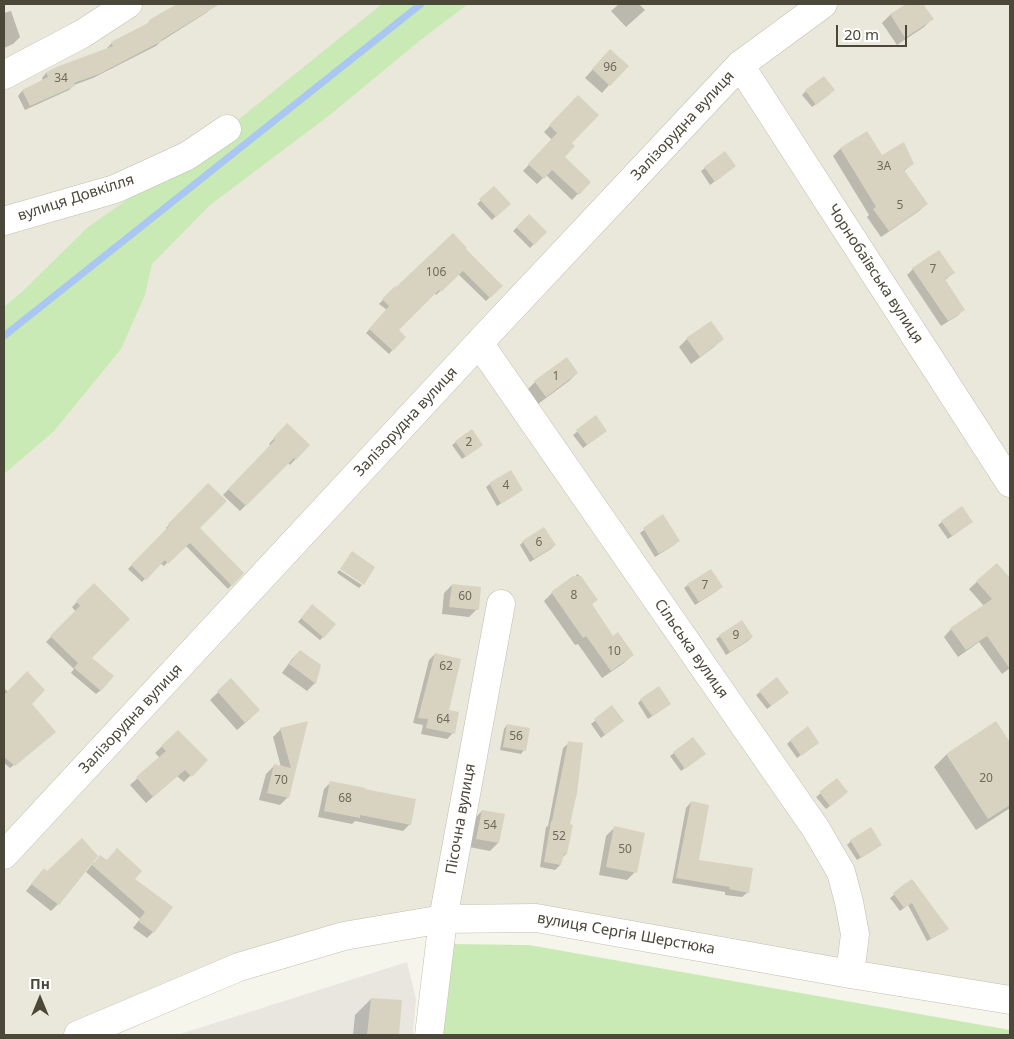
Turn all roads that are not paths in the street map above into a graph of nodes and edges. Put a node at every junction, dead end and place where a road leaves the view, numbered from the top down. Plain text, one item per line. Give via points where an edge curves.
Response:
1 (128, 4) edge
2 (823, 4) edge
3 (740, 66) junction
4 (4, 75) edge
5 (227, 129) dead end
6 (4, 221) edge
7 (479, 343) junction
8 (1010, 483) edge
9 (501, 604) dead end
10 (4, 855) edge
11 (443, 919) junction
12 (850, 974) junction
13 (1010, 1000) edge
14 (78, 1035) edge
15 (429, 1035) edge

1 - 4 street via 82,34
2 - 3 street, Залізорудна вулиця
3 - 7 street, Залізорудна вулиця
3 - 8 street, Чорнобаївська вулиця
5 - 6 street, вулиця Довкілля via 187,156 115,189
7 - 10 street, Залізорудна вулиця
7 - 12 street, Сільська вулиця via 816,829 841,872 849,902 854,934
9 - 11 street, Пісочна вулиця
11 - 12 street, вулиця Сергія Шерстюка via 536,918
11 - 14 street, вулиця Сергія Шерстюка via 344,936 239,967
11 - 15 street, Пісочна вулиця
12 - 13 street, вулиця Сергія Шерстюка

